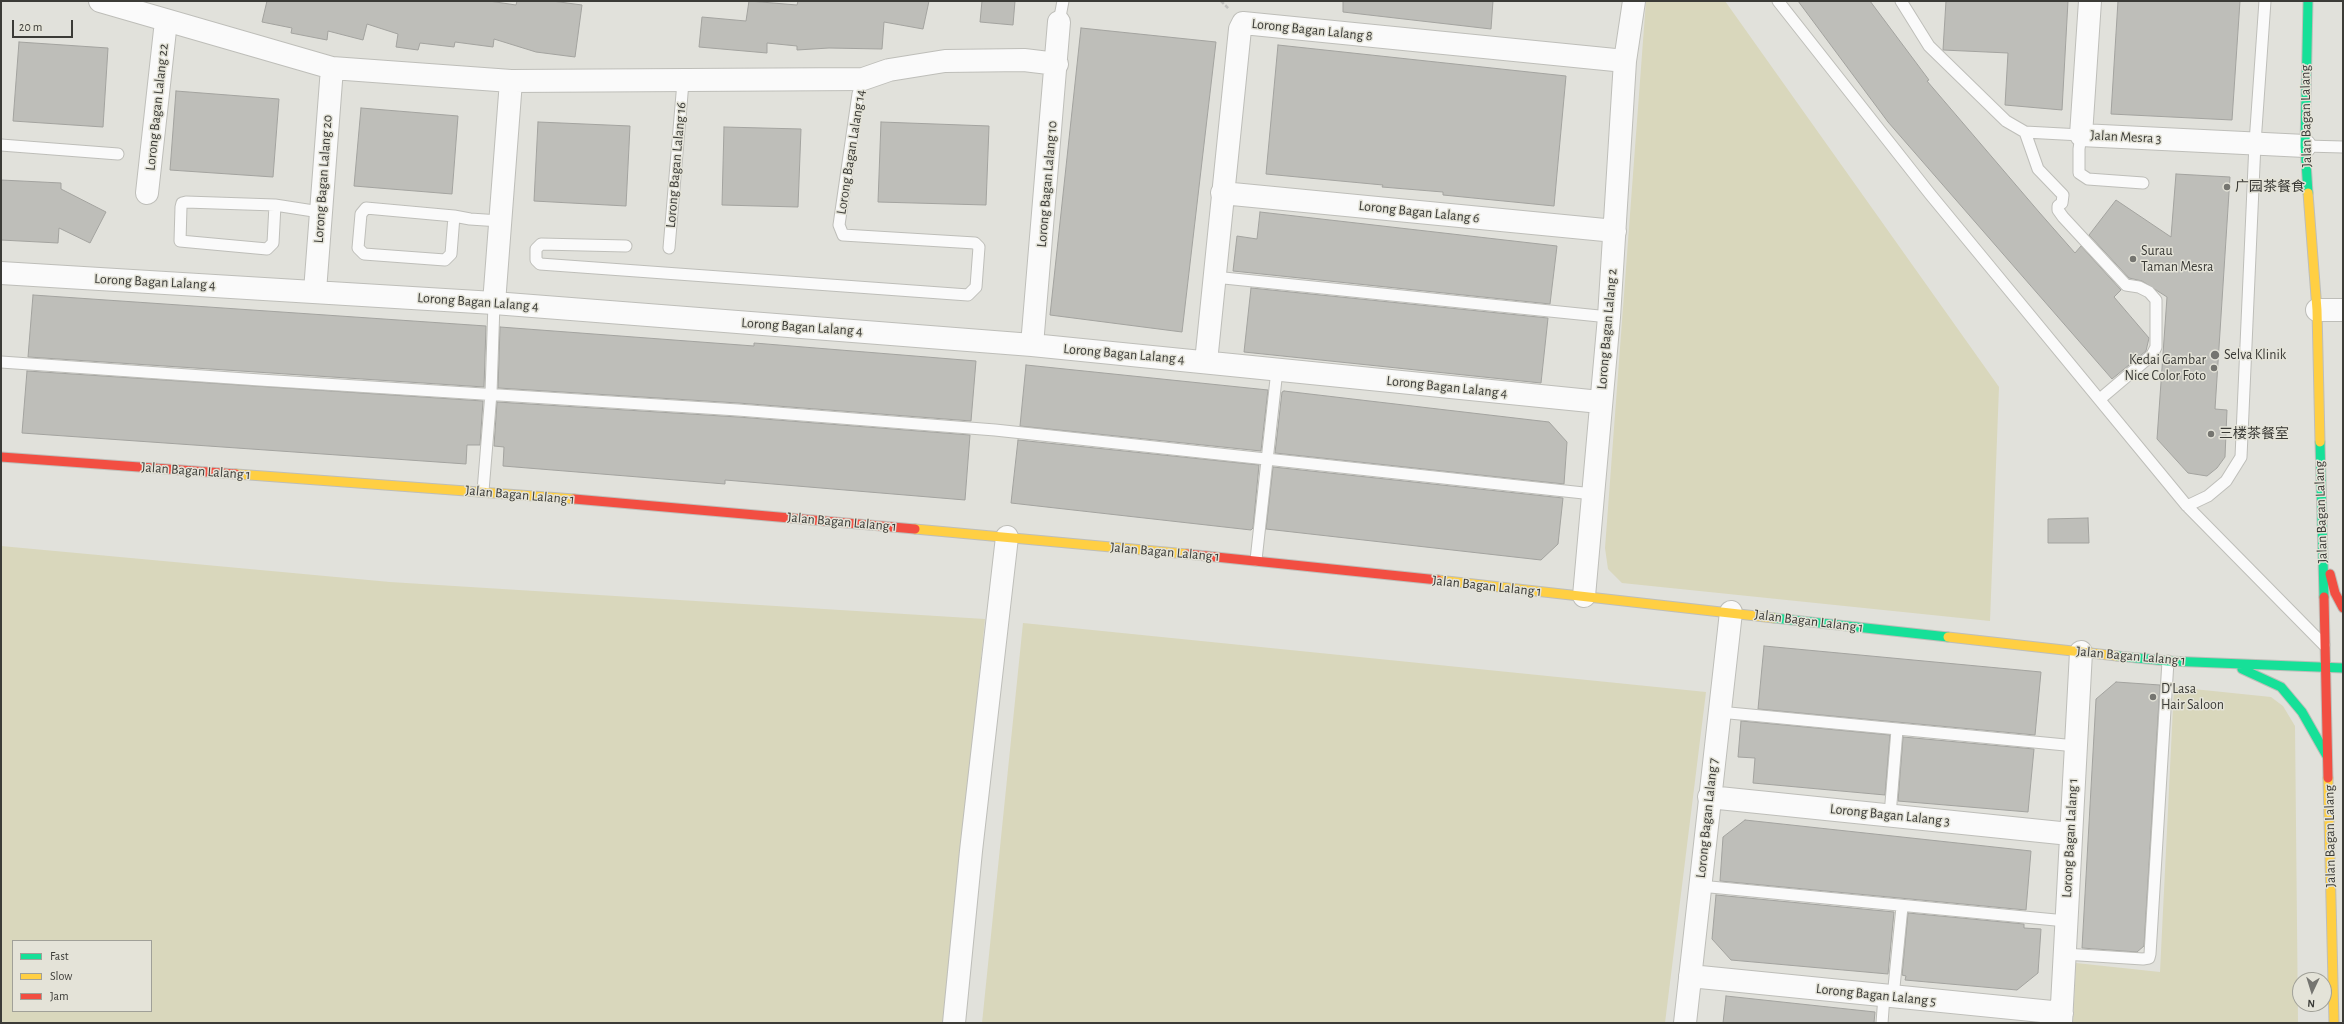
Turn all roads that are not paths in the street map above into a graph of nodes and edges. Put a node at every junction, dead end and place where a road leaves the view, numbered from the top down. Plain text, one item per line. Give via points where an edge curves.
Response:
1 (100, 1) edge
2 (1063, 1) edge
3 (1634, 1) edge
4 (1778, 1) edge
5 (1901, 1) edge
6 (2090, 1) edge
7 (2264, 1) edge
8 (2308, 1) edge
9 (166, 21) junction
10 (1059, 22) joint
11 (1625, 61) junction
12 (1057, 64) junction
13 (332, 68) junction
14 (863, 79) junction
15 (512, 81) junction
16 (683, 82) junction
17 (2025, 132) junction
18 (2081, 135) junction
19 (2255, 143) junction
20 (1, 145) edge
21 (2305, 146) junction
22 (2343, 147) edge
23 (118, 154) dead end
24 (2143, 183) dead end
25 (147, 193) dead end
26 (1222, 193) junction
27 (275, 205) junction
28 (320, 212) junction
29 (454, 216) junction
30 (500, 221) junction
31 (1615, 231) junction
32 (626, 246) dead end
33 (669, 248) dead end
34 (1, 273) edge
35 (1214, 277) junction
36 (315, 291) junction
37 (494, 303) junction
38 (2316, 310) junction
39 (2343, 310) edge
40 (1609, 317) junction
41 (1032, 345) junction
42 (1, 362) edge
43 (1206, 362) junction
44 (1277, 370) junction
45 (491, 393) junction
46 (2100, 399) junction
47 (1600, 402) junction
48 (1, 457) edge
49 (1266, 460) junction
50 (483, 491) junction
51 (1593, 494) junction
52 (2186, 506) junction
53 (1007, 536) junction
54 (2322, 542) junction
55 (1256, 560) junction
56 (1584, 596) junction
57 (2343, 608) edge
58 (1730, 612) junction
59 (2326, 647) junction
60 (2081, 652) junction
61 (2168, 660) junction
62 (2229, 663) junction
63 (2327, 668) junction
64 (2343, 668) edge
65 (1719, 712) junction
66 (1897, 730) junction
67 (2076, 746) junction
68 (2328, 757) junction
69 (1709, 797) junction
70 (1890, 815) junction
71 (2070, 834) junction
72 (1700, 886) junction
73 (1902, 906) junction
74 (2066, 921) junction
75 (2064, 954) junction
76 (1690, 976) junction
77 (1889, 996) junction
78 (2062, 1018) edge
79 (954, 1023) edge
80 (1685, 1023) edge
81 (1882, 1023) edge
82 (2334, 1023) edge

1 - 9 street
2 - 10 lane
3 - 11 street, Lorong Bagan Lalang 2
4 - 46 lane via 1930,194
5 - 17 lane via 1929,46 2006,121
6 - 18 street, Jalan Mesra 3
7 - 19 lane
8 - 21 main road, Jalan Bagan Lalang
9 - 13 street
9 - 25 street, Lorong Bagan Lalang 22
10 - 12 street, Lorong Bagan Lalang 10
11 - 26 street, Lorong Bagan Lalang 8 via 1244,23 1240,29
11 - 31 street, Lorong Bagan Lalang 2
12 - 14 street via 1024,60 945,61 889,70
12 - 41 street, Lorong Bagan Lalang 10
13 - 15 street
13 - 28 street, Lorong Bagan Lalang 20
14 - 16 street
14 - 32 lane, Lorong Bagan Lalang 14 via 858,94 839,225 842,236 975,243 979,247 976,287 968,295 540,264 536,260 536,249 541,244
15 - 16 street
15 - 30 street
16 - 33 lane, Lorong Bagan Lalang 16
17 - 18 lane
17 - 46 lane via 2038,169 2063,195 2062,203 2058,206 2063,217 2126,285 2139,287 2149,292 2156,300 2156,347 2152,355
18 - 19 street, Jalan Mesra 3
18 - 24 lane via 2079,173 2088,179
19 - 21 street, Jalan Mesra 3
19 - 52 lane via 2241,457 2226,481 2208,496
20 - 23 lane
21 - 22 lane
21 - 38 main road, Jalan Bagan Lalang
26 - 31 street, Lorong Bagan Lalang 6
26 - 35 street, Lorong Bagan Lalang 8
27 - 27 lane via 273,242 267,248 180,241 182,203
27 - 28 lane
28 - 36 street, Lorong Bagan Lalang 20
29 - 29 lane via 451,254 445,260 364,254 358,248 361,214 366,208
29 - 30 lane
30 - 37 street
31 - 40 street, Lorong Bagan Lalang 2
34 - 36 street, Lorong Bagan Lalang 4
35 - 40 lane
35 - 43 street, Lorong Bagan Lalang 8
36 - 37 street, Lorong Bagan Lalang 4
37 - 41 street, Lorong Bagan Lalang 4
37 - 45 lane
38 - 39 street
38 - 54 main road, Jalan Bagan Lalang
40 - 47 street, Lorong Bagan Lalang 2
41 - 43 street, Lorong Bagan Lalang 4
42 - 45 lane
43 - 44 street, Lorong Bagan Lalang 4
44 - 47 street, Lorong Bagan Lalang 4
44 - 49 lane
45 - 49 lane via 987,429
45 - 50 lane
46 - 52 lane
47 - 51 street, Lorong Bagan Lalang 2
48 - 50 main road, Jalan Bagan Lalang 1
49 - 51 lane
49 - 55 lane
50 - 53 main road, Jalan Bagan Lalang 1
51 - 56 street, Lorong Bagan Lalang 2
52 - 59 lane
53 - 55 main road, Jalan Bagan Lalang 1
53 - 79 street
54 - 57 main road via 2335,593
54 - 59 main road, Jalan Bagan Lalang
55 - 56 main road, Jalan Bagan Lalang 1
56 - 58 main road, Jalan Bagan Lalang 1
58 - 60 main road, Jalan Bagan Lalang 1
58 - 65 street, Lorong Bagan Lalang 7
59 - 63 main road, Jalan Bagan Lalang
60 - 61 main road, Jalan Bagan Lalang 1
60 - 67 street, Lorong Bagan Lalang 1
61 - 62 main road, Jalan Bagan Lalang 1
61 - 75 lane via 2150,954 2148,958 2143,959
62 - 63 main road, Jalan Bagan Lalang 1
62 - 68 main road via 2262,676 2281,687 2302,712
63 - 64 main road, Jalan Bagan Lalang 1
63 - 68 main road, Jalan Bagan Lalang
65 - 66 lane
65 - 69 street, Lorong Bagan Lalang 7
66 - 67 lane
66 - 70 lane
67 - 71 street, Lorong Bagan Lalang 1
68 - 82 main road, Jalan Bagan Lalang
69 - 70 street, Lorong Bagan Lalang 3
69 - 72 street, Lorong Bagan Lalang 7
70 - 71 street, Lorong Bagan Lalang 3
71 - 74 street, Lorong Bagan Lalang 1
72 - 73 lane
72 - 76 street, Lorong Bagan Lalang 7
73 - 74 lane
73 - 77 lane
74 - 75 street, Lorong Bagan Lalang 1
75 - 78 street, Lorong Bagan Lalang 1
76 - 77 street, Lorong Bagan Lalang 5
76 - 80 street, Lorong Bagan Lalang 7
77 - 78 street, Lorong Bagan Lalang 5
77 - 81 lane

